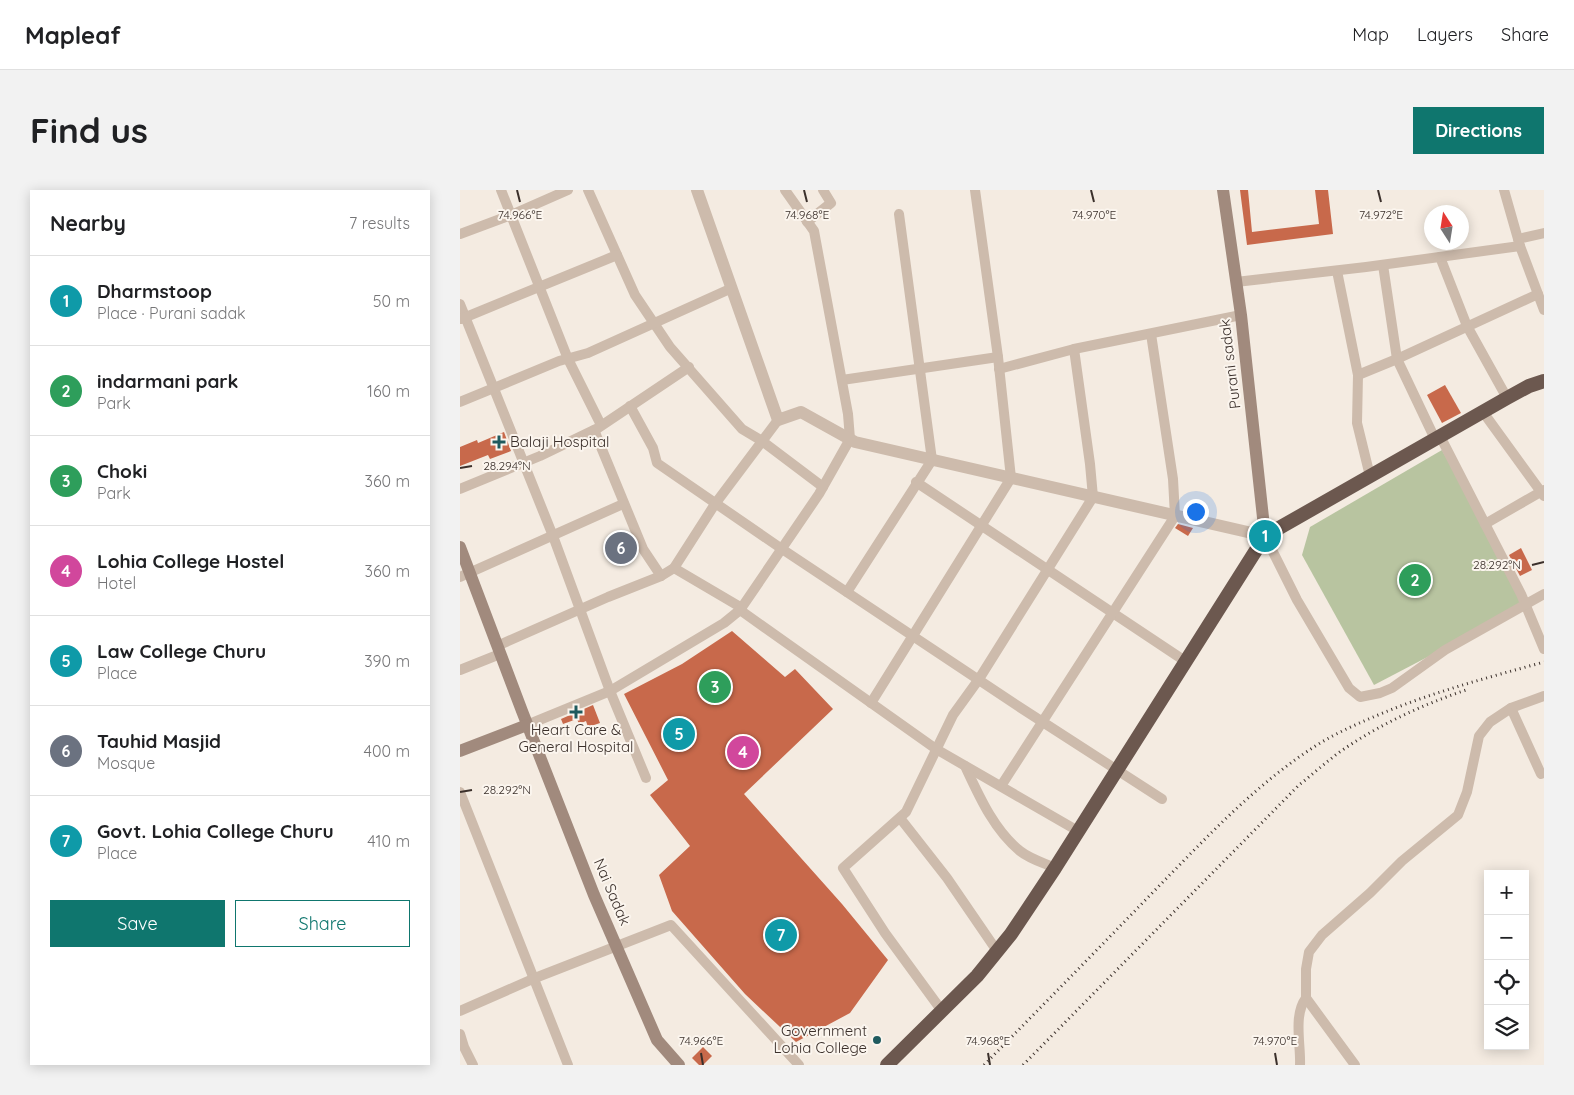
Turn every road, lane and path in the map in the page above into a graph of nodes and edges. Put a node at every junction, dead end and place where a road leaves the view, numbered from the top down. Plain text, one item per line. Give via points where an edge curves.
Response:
1 (501, 190) edge
2 (568, 190) edge
3 (588, 190) edge
4 (697, 190) edge
5 (784, 190) edge
6 (823, 190) edge
7 (975, 190) edge
8 (1223, 190) edge
9 (1504, 190) edge
10 (511, 214) junction
11 (899, 214) dead end
12 (806, 222) junction
13 (1544, 233) edge
14 (460, 234) edge
15 (1519, 242) junction
16 (617, 254) junction
17 (1440, 257) junction
18 (1383, 265) junction
19 (1337, 270) junction
20 (1236, 282) junction
21 (540, 287) junction
22 (732, 288) junction
23 (1538, 294) junction
24 (460, 304) edge
25 (1544, 310) edge
26 (1241, 316) junction
27 (463, 318) edge
28 (654, 325) junction
29 (1467, 326) junction
30 (1151, 334) junction
31 (1074, 349) junction
32 (998, 357) junction
33 (568, 359) junction
34 (1397, 360) junction
35 (689, 367) junction
36 (921, 369) junction
37 (999, 369) junction
38 (1358, 375) junction
39 (842, 380) junction
40 (1544, 381) edge
41 (493, 388) junction
42 (1507, 398) junction
43 (460, 402) edge
44 (630, 406) junction
45 (1483, 412) junction
46 (778, 420) junction
47 (598, 428) junction
48 (1437, 438) junction
49 (850, 440) junction
50 (762, 441) junction
51 (932, 460) junction
52 (523, 463) junction
53 (1370, 476) junction
54 (1011, 478) junction
55 (916, 482) junction
56 (823, 486) junction
57 (460, 489) edge
58 (1543, 492) edge
59 (1093, 497) junction
60 (623, 504) junction
61 (715, 504) junction
62 (1175, 516) junction
63 (1485, 524) junction
64 (980, 525) junction
65 (553, 536) junction
66 (1265, 536) junction
67 (460, 547) edge
68 (782, 549) junction
69 (674, 568) junction
70 (1048, 570) junction
71 (465, 575) edge
72 (661, 576) junction
73 (847, 592) junction
74 (1544, 594) edge
75 (1526, 605) junction
76 (741, 609) junction
77 (580, 610) junction
78 (1113, 614) junction
79 (912, 634) junction
80 (1544, 649) edge
81 (499, 650) junction
82 (1185, 661) junction
83 (460, 670) edge
84 (979, 679) junction
85 (610, 691) junction
86 (1544, 696) edge
87 (871, 703) junction
88 (1511, 708) junction
89 (1042, 721) junction
90 (527, 725) junction
91 (936, 749) junction
92 (460, 751) edge
93 (965, 766) junction
94 (1117, 769) junction
95 (1541, 774) dead end
96 (646, 778) dead end
97 (1001, 786) junction
98 (460, 792) edge
99 (1162, 799) dead end
100 (900, 818) junction
101 (1078, 831) junction
102 (1055, 868) junction
103 (616, 946) junction
104 (997, 951) junction
105 (535, 978) junction
106 (1306, 998) junction
107 (460, 1011) edge
108 (942, 1011) junction
109 (460, 1034) edge
110 (473, 1065) edge
111 (568, 1065) edge
112 (679, 1065) edge
113 (799, 1065) edge
114 (887, 1065) edge
115 (1300, 1065) edge
116 (1355, 1065) edge

1 - 10 street
2 - 10 street
3 - 16 street
4 - 22 street
5 - 12 street
6 - 12 street via 831,203
7 - 32 street
8 - 20 main road, Purani sadak
9 - 15 street
10 - 14 street
10 - 21 street
11 - 36 street
12 - 39 street via 814,231
13 - 15 street
15 - 17 street
15 - 23 street
16 - 21 street
16 - 28 street via 635,295
17 - 18 street
17 - 29 street
18 - 19 street
18 - 34 street
19 - 20 street
19 - 38 street
20 - 26 main road, Purani sadak
21 - 27 street
21 - 33 street
22 - 28 street
22 - 46 street
23 - 25 street
23 - 29 street
24 - 27 street
26 - 30 street
26 - 66 main road, Purani sadak
27 - 41 street
28 - 33 street
28 - 35 street
29 - 34 street
29 - 42 street
30 - 31 street
30 - 62 street via 1173,479
31 - 37 street
31 - 59 street
32 - 36 street
32 - 37 street
33 - 41 street
33 - 47 street
34 - 38 street
34 - 48 street
35 - 44 street
35 - 50 street via 742,429
36 - 39 street
36 - 51 street
37 - 54 street
38 - 53 street via 1357,423
39 - 49 street
40 - 42 highway
41 - 43 street
41 - 52 street
42 - 45 highway
44 - 47 street
44 - 61 street via 653,448 657,463
45 - 48 highway
45 - 58 street
46 - 49 street via 801,412
46 - 50 street
47 - 52 street
47 - 60 street
48 - 53 highway
48 - 63 street
49 - 51 street
49 - 56 street
50 - 56 street
50 - 61 street
51 - 54 street
51 - 55 street
52 - 57 street
52 - 65 street
53 - 66 highway
54 - 59 street
54 - 64 street
55 - 64 street
55 - 73 street
56 - 68 street
58 - 63 street
59 - 62 street
59 - 70 street
60 - 65 street
60 - 72 street via 643,549
61 - 68 street
61 - 69 street
62 - 66 street
62 - 78 street
63 - 75 street
64 - 70 street
64 - 79 street
65 - 71 street
65 - 77 street
66 - 75 street via 1330,656 1349,688 1360,697 1392,688 1444,650
66 - 82 highway
67 - 71 main road, Nai Sadak
68 - 73 street
68 - 76 street
69 - 72 street
69 - 76 street
70 - 78 street
70 - 84 street
71 - 81 main road, Nai Sadak
72 - 77 street
73 - 79 street
74 - 75 street
75 - 80 street
76 - 85 street via 724,623
76 - 87 street
77 - 81 street
77 - 85 street
78 - 82 street
78 - 89 street
79 - 84 street
79 - 87 street
81 - 83 street
81 - 90 main road, Nai Sadak
82 - 94 highway
84 - 89 street
84 - 91 street via 953,715
85 - 90 street
85 - 96 street
86 - 88 street
87 - 91 street
88 - 95 street
88 - 106 street via 1490,722 1479,736 1467,792 1458,815 1402,860 1322,935 1309,952
89 - 94 street
89 - 97 street
90 - 92 main road
90 - 103 main road, Nai Sadak
91 - 93 street
91 - 100 street via 906,812
93 - 97 street
93 - 102 street via 1003,835 1021,852
94 - 99 street
94 - 101 highway
97 - 101 street
98 - 105 street
100 - 104 street via 947,878
100 - 108 street via 843,868 885,934
101 - 102 highway
102 - 104 highway
103 - 105 street
103 - 112 main road, Nai Sadak via 657,1040
103 - 113 street via 671,925
104 - 108 highway
105 - 107 street
105 - 111 street
106 - 115 street via 1299,1019
106 - 116 street
108 - 114 highway
109 - 110 street

